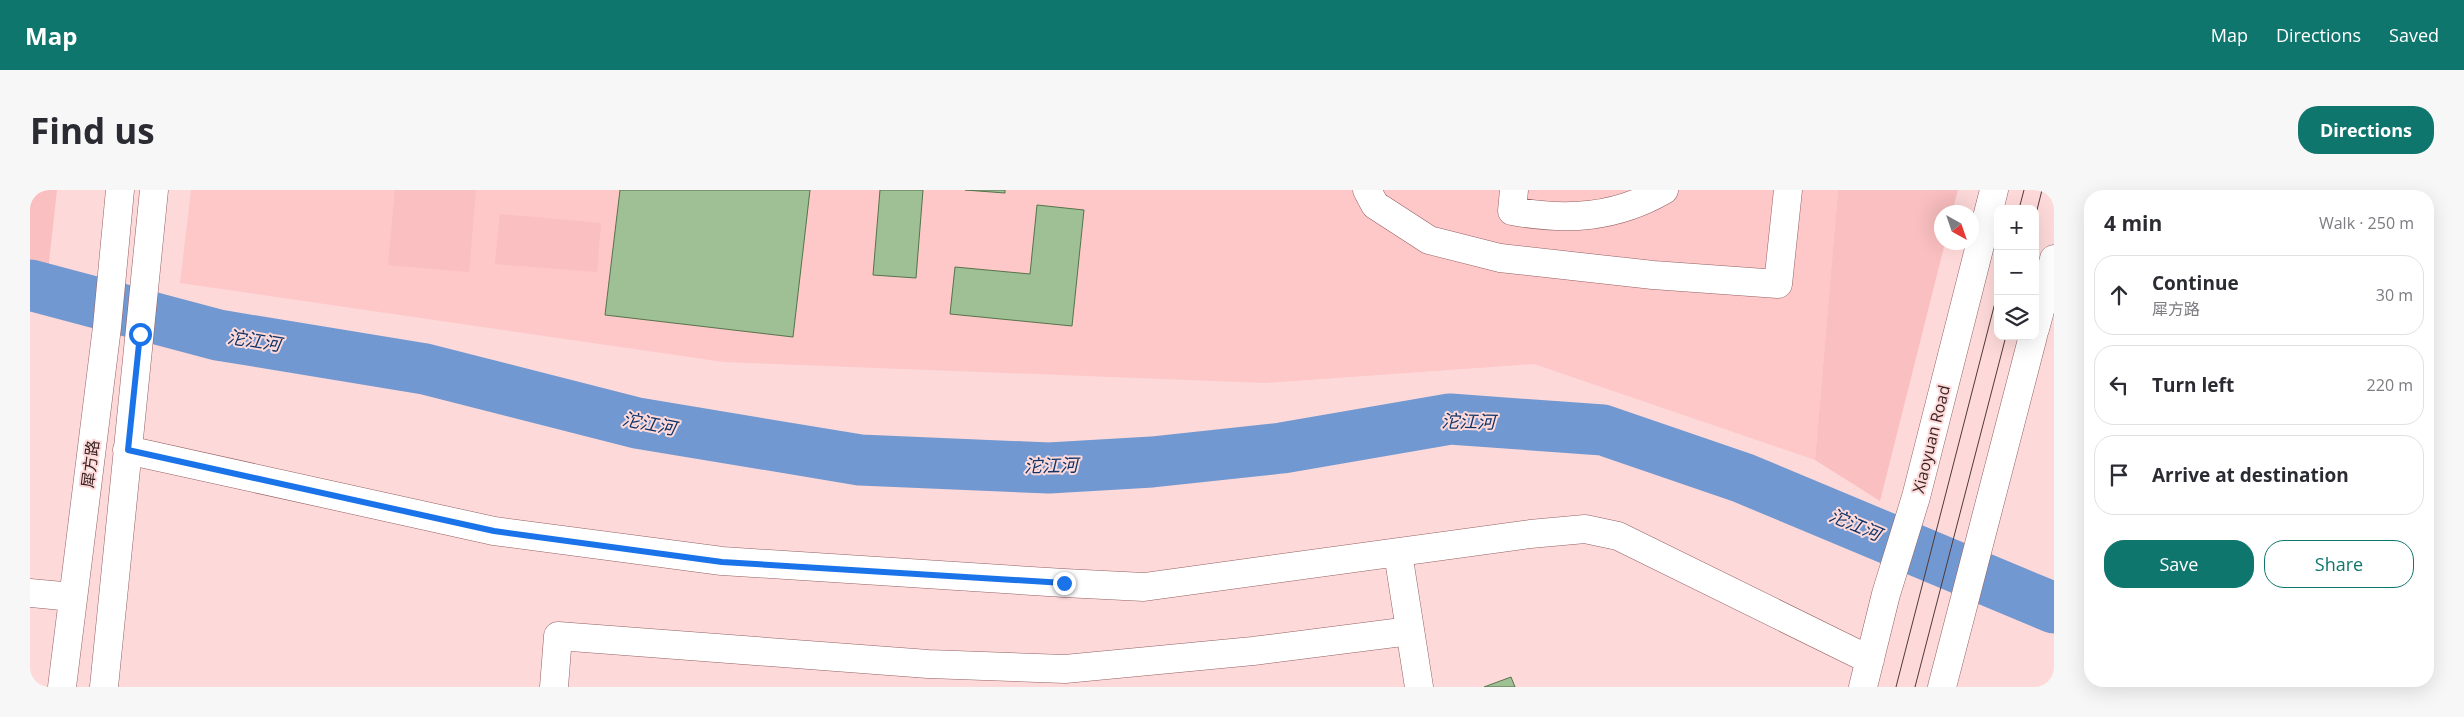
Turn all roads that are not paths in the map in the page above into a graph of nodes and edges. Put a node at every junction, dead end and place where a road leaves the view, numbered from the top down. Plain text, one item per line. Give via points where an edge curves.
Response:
1 (120, 190) edge
2 (154, 190) edge
3 (1367, 190) edge
4 (1514, 190) edge
5 (1664, 190) edge
6 (1788, 190) edge
7 (1994, 190) edge
8 (2054, 259) edge
9 (2039, 314) edge
10 (2032, 340) edge
11 (128, 450) junction
12 (1398, 553) junction
13 (30, 593) edge
14 (73, 597) junction
15 (1410, 631) junction
16 (1870, 660) junction
17 (987, 677) edge
18 (62, 687) edge
19 (104, 687) edge
20 (554, 687) edge
21 (1419, 687) edge
22 (1863, 687) edge
23 (1942, 687) edge

1 - 14 street, 犀方路 via 107,327
2 - 11 street
3 - 6 street via 1375,205 1429,240 1500,258 1653,275 1778,284
4 - 5 street via 1512,211 1559,217 1602,215 1645,201
7 - 16 street, Xiaoyuan Road via 1916,497 1886,594
8 - 9 street
10 - 23 street
11 - 12 street via 494,531 722,562 1144,587
11 - 19 street
12 - 15 street
12 - 16 street via 1585,529 1618,536
13 - 14 street
14 - 18 street, 犀方路
15 - 17 street via 1253,651
15 - 21 street
16 - 22 street, Xiaoyuan Road
17 - 20 street via 928,664 558,636

